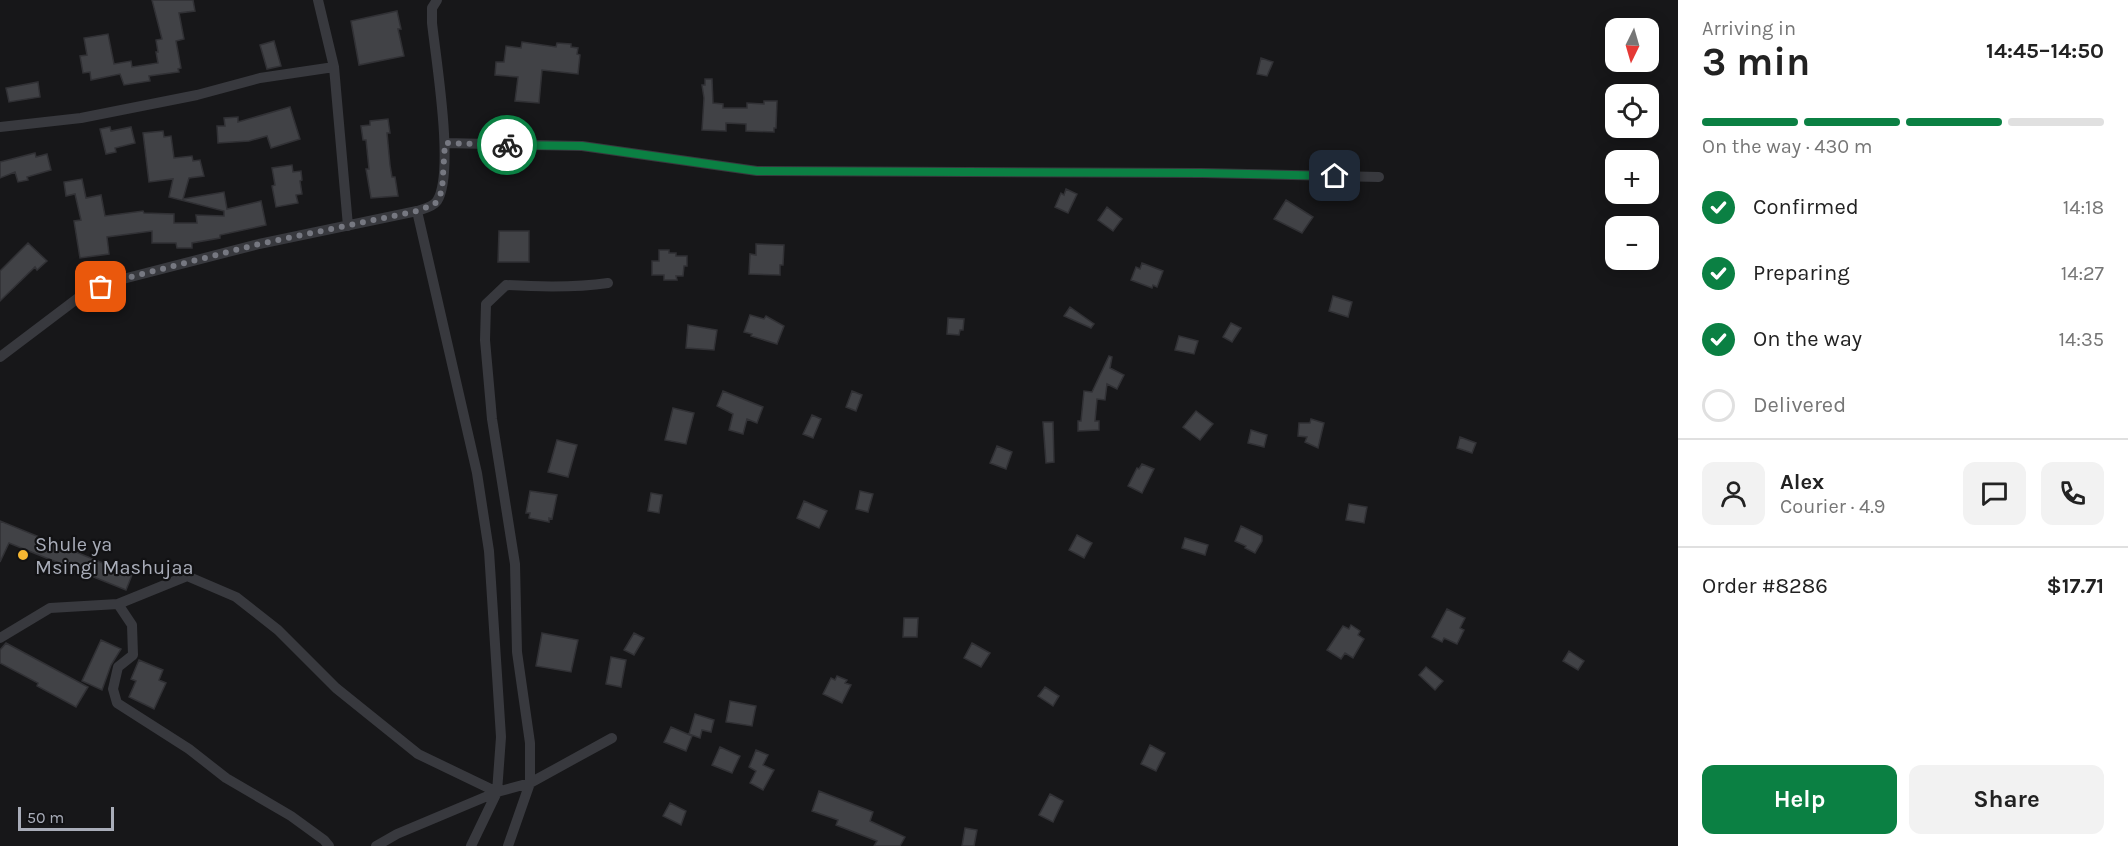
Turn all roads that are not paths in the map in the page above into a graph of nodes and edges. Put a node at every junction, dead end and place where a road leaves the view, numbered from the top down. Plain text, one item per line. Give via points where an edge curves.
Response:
1 (318, 0) edge
2 (437, 0) edge
3 (334, 67) junction
4 (0, 127) edge
5 (445, 143) junction
6 (1379, 177) dead end
7 (417, 211) junction
8 (348, 226) junction
9 (608, 283) dead end
10 (0, 357) edge
11 (118, 604) junction
12 (0, 638) edge
13 (612, 738) dead end
14 (530, 783) junction
15 (496, 792) junction
16 (329, 846) edge
17 (376, 846) edge
18 (471, 846) edge
19 (508, 846) edge

1 - 3 street
2 - 5 street via 432,8 432,24
3 - 4 street via 260,78 81,118
3 - 8 street
5 - 6 street via 582,146 757,171
5 - 7 street via 442,191 435,204
7 - 8 street
7 - 15 street via 477,473 489,551 501,737
8 - 10 street via 119,280 82,295
9 - 14 street via 506,285 486,304 492,419 515,564 517,652 530,743
11 - 12 street via 50,608
11 - 15 street via 187,576 236,597 278,630 336,688 418,754
11 - 16 street via 132,626 133,655 118,667 113,689 117,703 226,778 291,816
13 - 14 street
14 - 15 street
14 - 19 street
15 - 17 street
15 - 18 street

